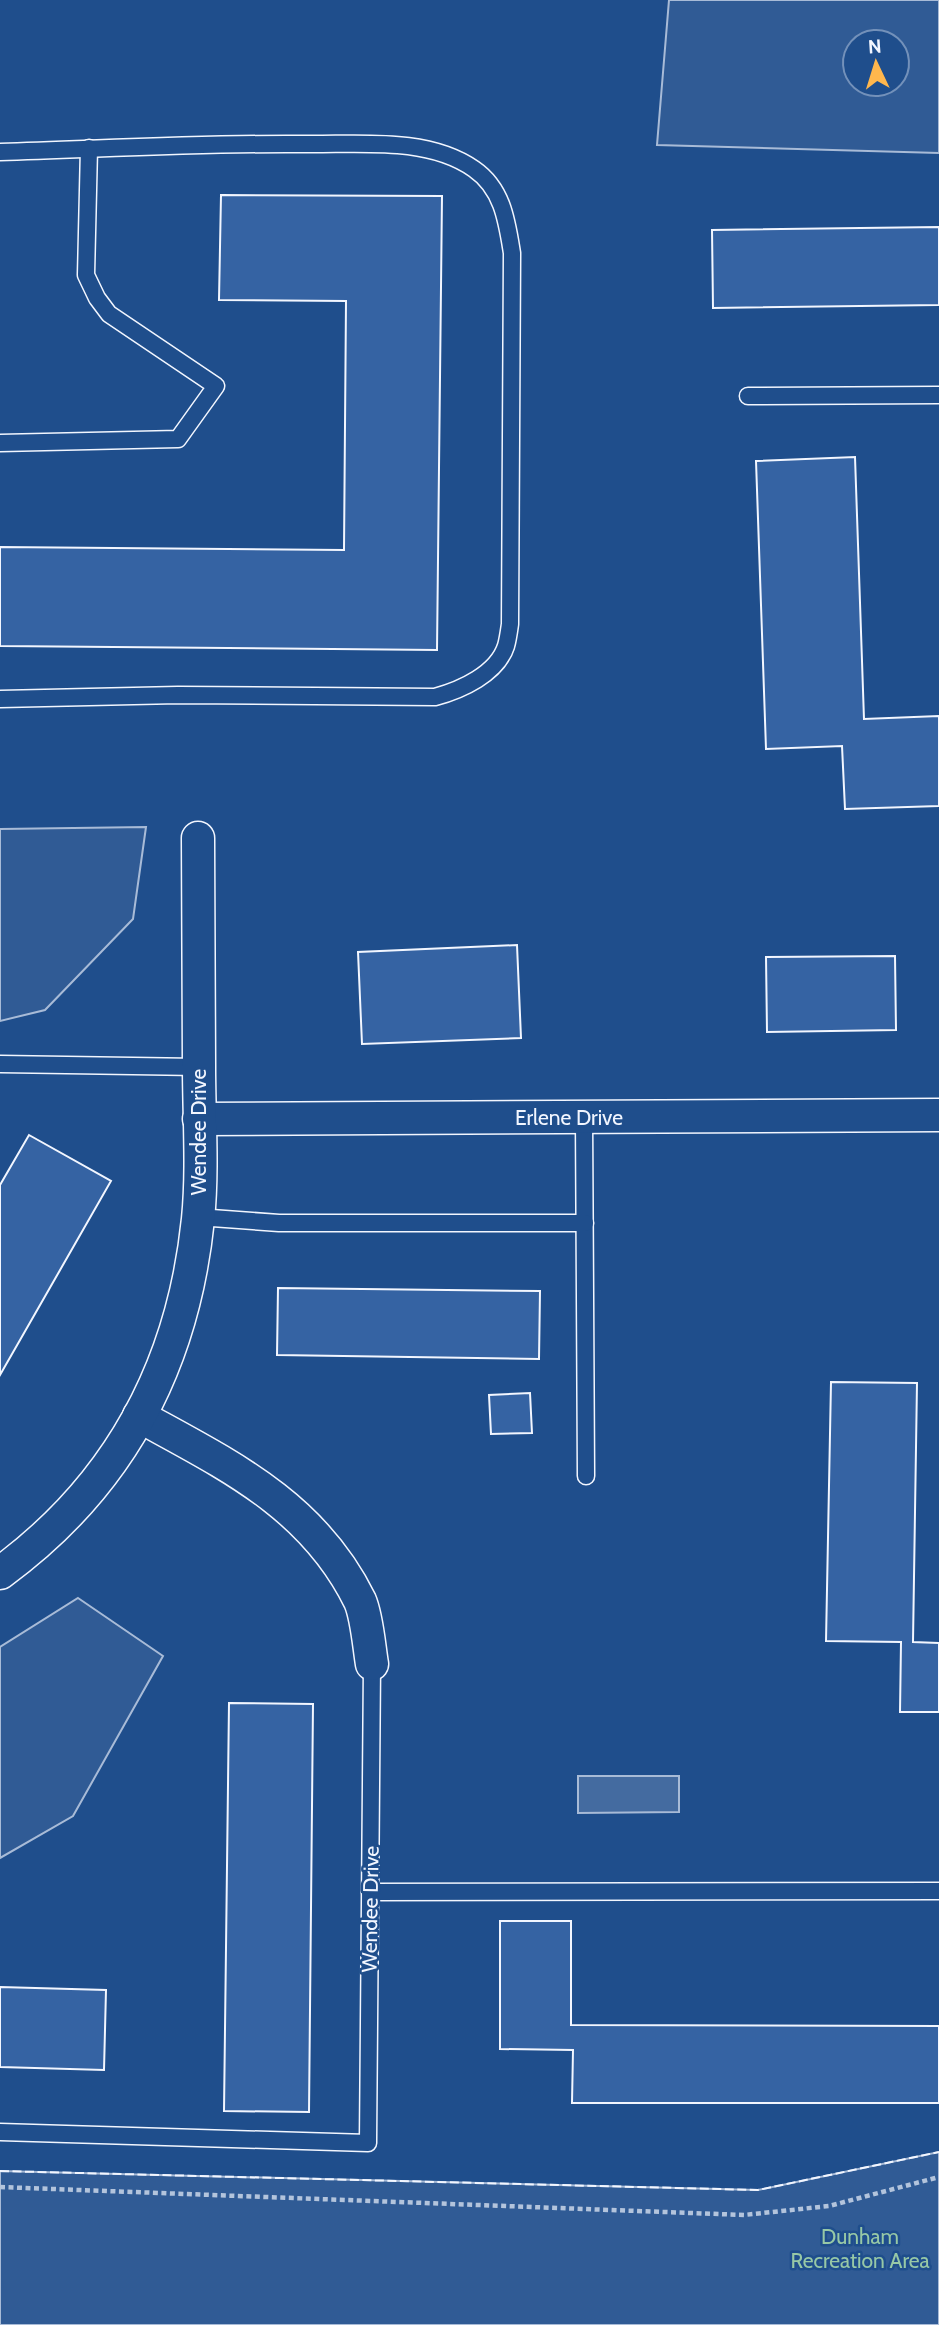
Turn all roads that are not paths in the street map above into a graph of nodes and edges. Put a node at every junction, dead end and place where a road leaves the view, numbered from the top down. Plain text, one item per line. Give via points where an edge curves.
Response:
1 (89, 148) junction
2 (0, 152) edge
3 (748, 396) dead end
4 (939, 398) edge
5 (0, 443) edge
6 (0, 698) edge
7 (198, 838) dead end
8 (0, 1064) edge
9 (199, 1067) junction
10 (939, 1115) edge
11 (584, 1117) junction
12 (199, 1119) junction
13 (198, 1217) junction
14 (585, 1223) junction
15 (139, 1416) junction
16 (586, 1476) dead end
17 (0, 1573) edge
18 (372, 1664) joint
19 (939, 1891) edge
20 (370, 1892) junction
21 (0, 2132) edge

1 - 2 lane
1 - 5 lane via 86,275 97,299 109,314 216,386 178,439
1 - 6 lane via 221,143 421,148 475,169 495,189 506,216 512,254 510,624 505,649 489,671 450,694 435,697
3 - 4 lane
7 - 9 street, Wendee Drive
8 - 9 lane
9 - 12 street, Wendee Drive
10 - 11 street, Erlene Drive
11 - 12 street, Erlene Drive
11 - 14 lane
12 - 13 street, Wendee Drive
13 - 14 lane via 279,1223
13 - 15 street, Wendee Drive via 190,1281 173,1342
14 - 16 lane
15 - 17 street, Wendee Drive via 115,1457 76,1507 30,1552
15 - 18 street, Wendee Drive via 278,1498 323,1542 361,1604
18 - 20 lane, Wendee Drive
19 - 20 lane
20 - 21 lane, Wendee Drive via 368,2143

